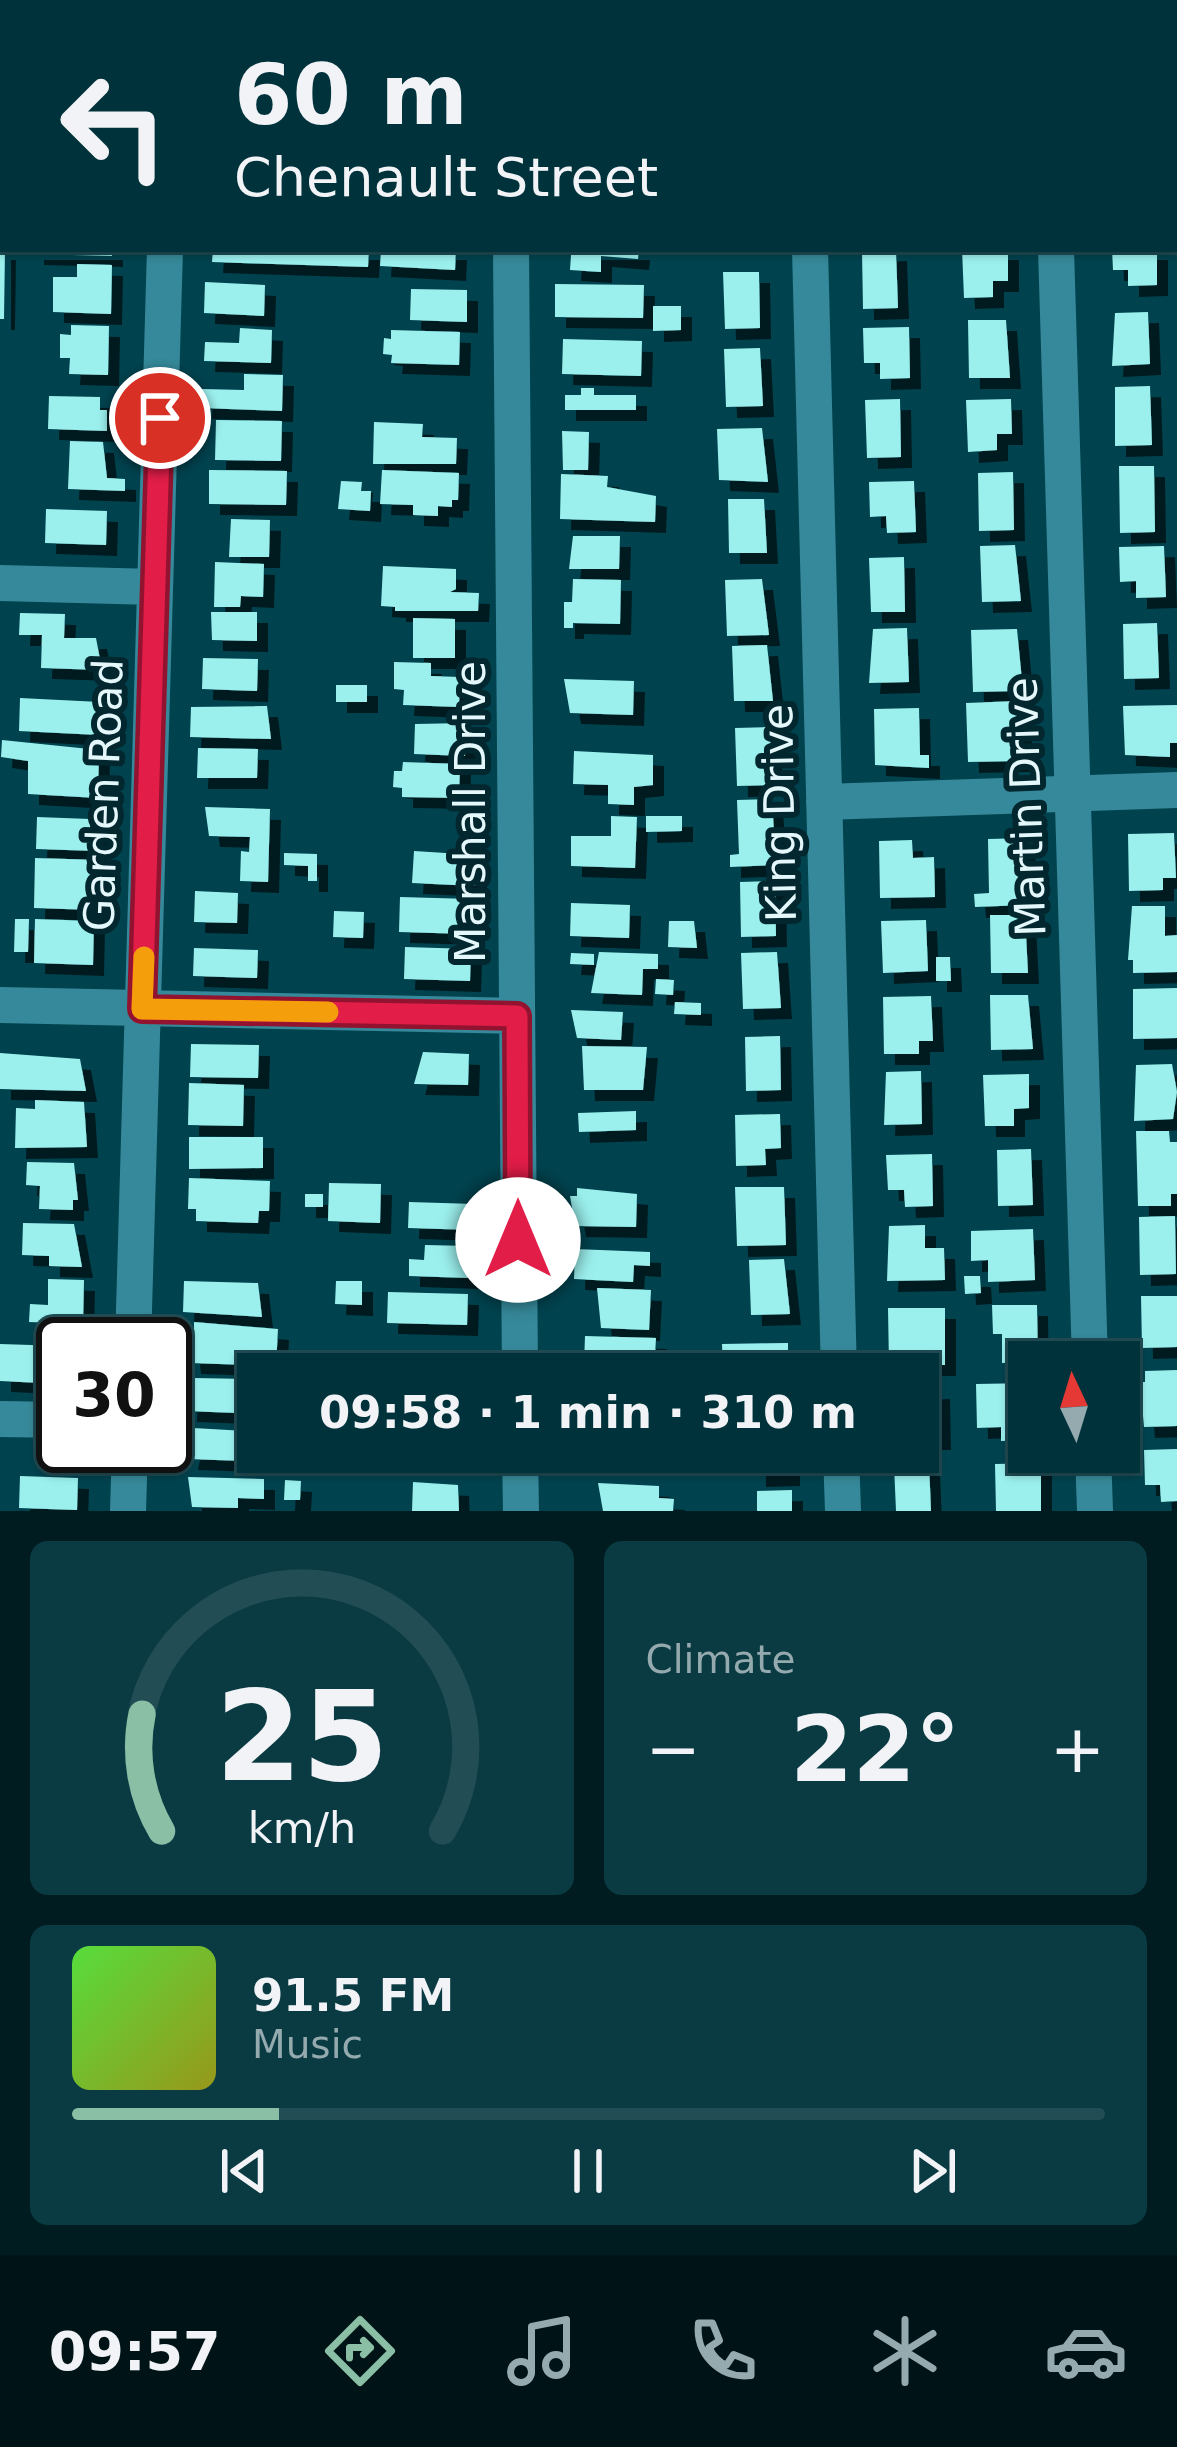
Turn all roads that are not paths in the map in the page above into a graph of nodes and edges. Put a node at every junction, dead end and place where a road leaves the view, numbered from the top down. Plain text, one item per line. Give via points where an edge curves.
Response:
1 (165, 252) edge
2 (512, 252) edge
3 (810, 252) edge
4 (1056, 252) edge
5 (0, 583) edge
6 (155, 587) junction
7 (1177, 790) edge
8 (1070, 794) junction
9 (824, 802) junction
10 (0, 1005) edge
11 (142, 1009) junction
12 (517, 1016) junction
13 (134, 1317) edge
14 (1089, 1341) edge
15 (520, 1353) edge
16 (838, 1353) edge
17 (0, 1419) edge
18 (36, 1420) edge
19 (129, 1473) edge
20 (520, 1473) edge
21 (842, 1473) edge
22 (1094, 1473) edge
23 (128, 1511) edge
24 (521, 1511) edge
25 (843, 1511) edge
26 (1095, 1511) edge

1 - 6 street, Garden Road
2 - 12 street, Marshall Drive
3 - 9 street, King Drive
4 - 8 street, Martin Drive
5 - 6 street
6 - 11 street, Garden Road
7 - 8 street
8 - 9 street
8 - 14 street, Martin Drive
9 - 16 street, King Drive
10 - 11 street
11 - 12 street
11 - 13 street, Garden Road
12 - 15 street, Marshall Drive
17 - 18 street
19 - 23 street
20 - 24 street
21 - 25 street
22 - 26 street

